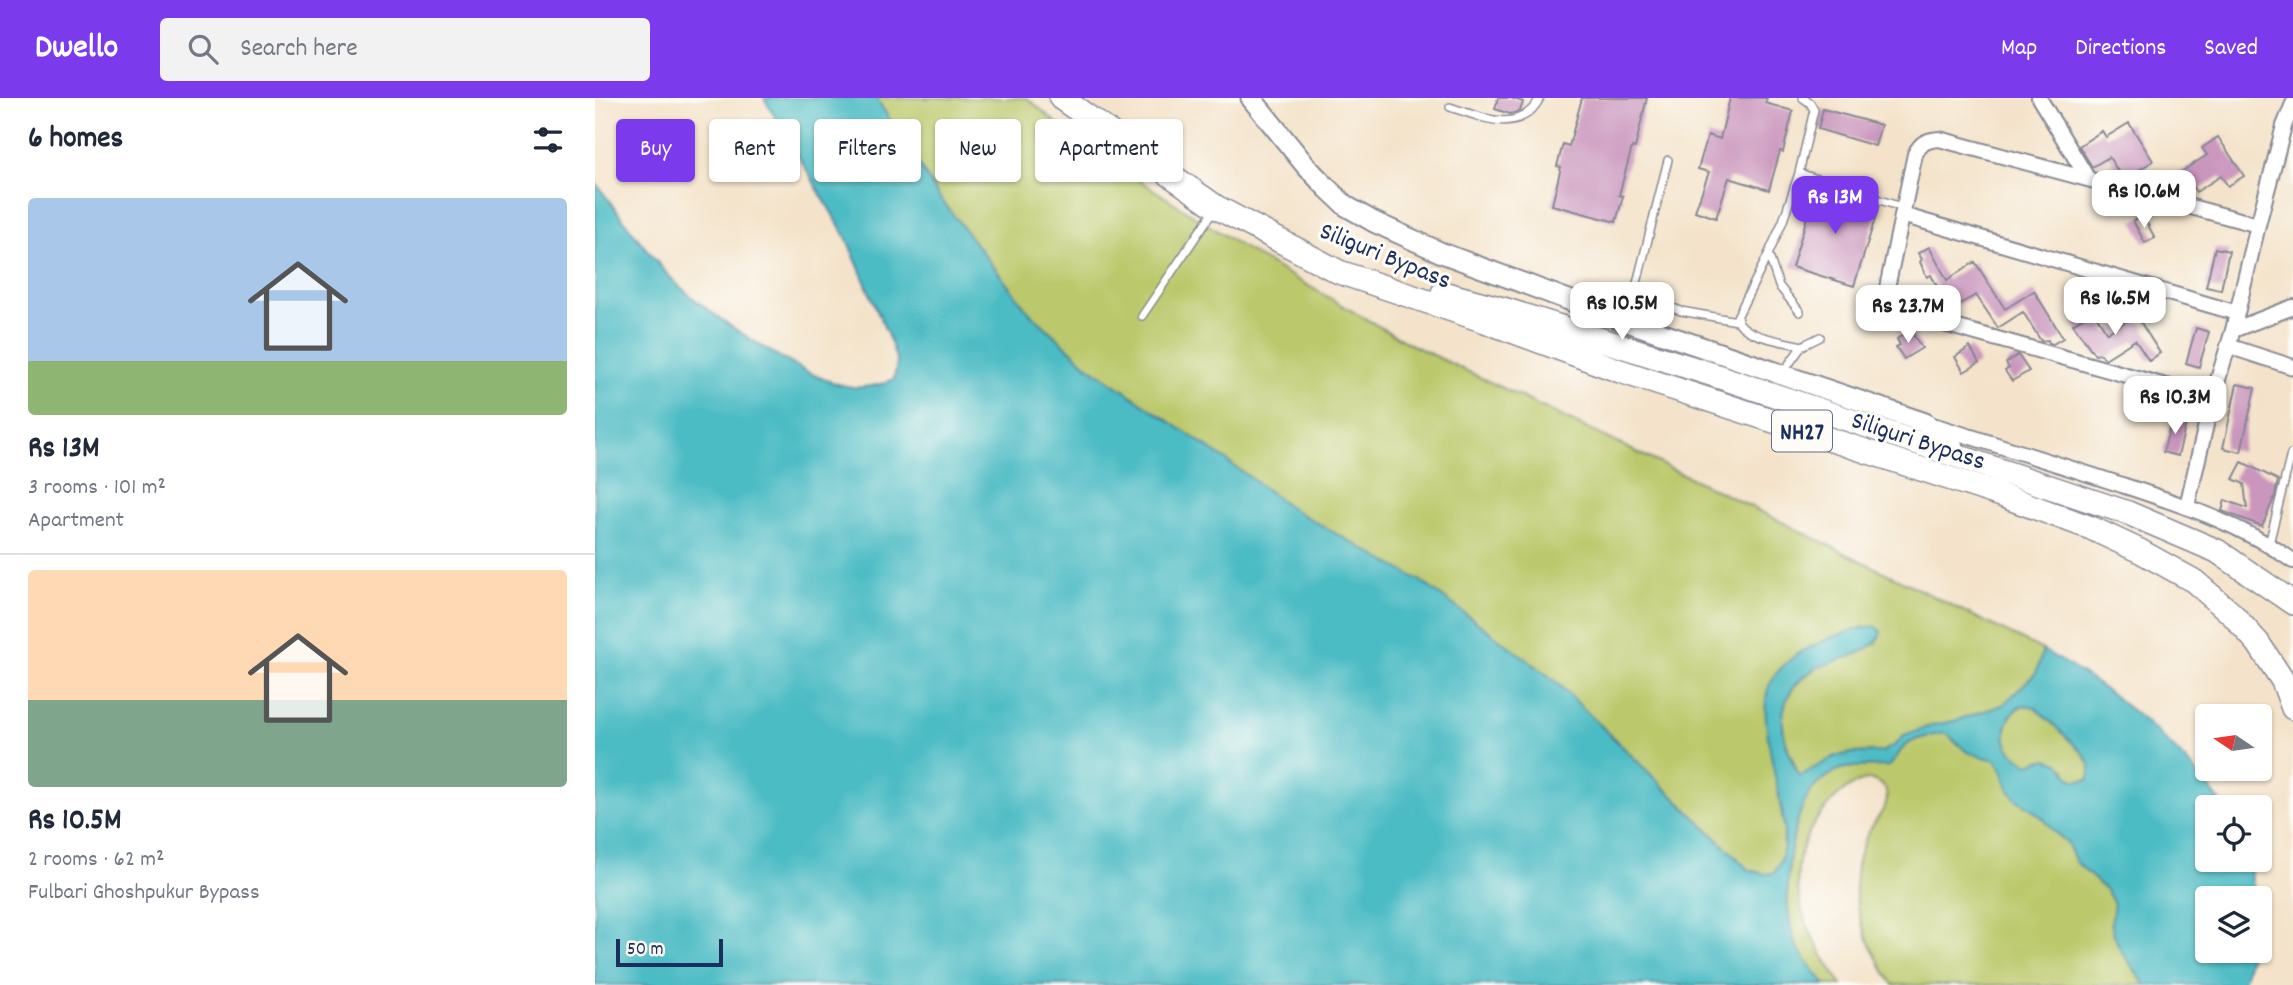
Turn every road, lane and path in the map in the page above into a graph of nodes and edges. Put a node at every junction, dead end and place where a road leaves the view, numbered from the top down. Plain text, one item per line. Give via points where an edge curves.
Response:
1 (1061, 98) edge
2 (1251, 98) edge
3 (1540, 98) edge
4 (1803, 98) edge
5 (2039, 98) edge
6 (2293, 104) edge
7 (1450, 107) dead end
8 (2287, 141) edge
9 (1668, 160) dead end
10 (1800, 173) junction
11 (2088, 179) junction
12 (1216, 206) junction
13 (1903, 212) junction
14 (2258, 225) junction
15 (1256, 226) junction
16 (1768, 255) junction
17 (2293, 307) edge
18 (1800, 312) dead end
19 (2237, 313) junction
20 (1142, 316) dead end
21 (1738, 321) junction
22 (2233, 330) junction
23 (1820, 337) dead end
24 (1802, 346) junction
25 (2228, 346) junction
26 (1789, 364) dead end
27 (2293, 368) edge
28 (2212, 399) junction
29 (1925, 423) junction
30 (2291, 454) edge
31 (1956, 456) junction
32 (2187, 506) junction
33 (2269, 544) junction
34 (2293, 561) edge
35 (2293, 603) edge
36 (2293, 708) edge

1 - 12 highway, Siliguri Bypass / NH27
2 - 29 main road via 1328,189 1374,222 1442,253 1625,321
3 - 7 lane via 1515,121 1491,120
4 - 10 lane via 1814,110
5 - 11 street
6 - 8 street
8 - 14 street
9 - 21 lane via 1633,296
10 - 13 lane
10 - 16 lane
11 - 13 street via 1929,139 1915,153
11 - 14 street
12 - 15 highway, Siliguri Bypass / NH27
12 - 20 lane
13 - 19 street
13 - 28 street via 1883,307
14 - 19 street
15 - 31 highway, NH27 via 1388,279 1503,309
15 - 36 highway, Siliguri Bypass / NH27 via 1339,272 2091,528 2194,581 2232,614 2277,671
16 - 18 lane via 1779,286
16 - 21 lane
17 - 22 street
19 - 22 street
21 - 24 lane via 1748,332
22 - 25 street
23 - 24 lane
24 - 26 lane
25 - 27 street
25 - 28 street
28 - 32 street
29 - 31 main road via 1952,444
29 - 32 street
30 - 33 lane
31 - 35 highway, NH27 via 2128,513 2217,551
32 - 33 street
33 - 34 street

